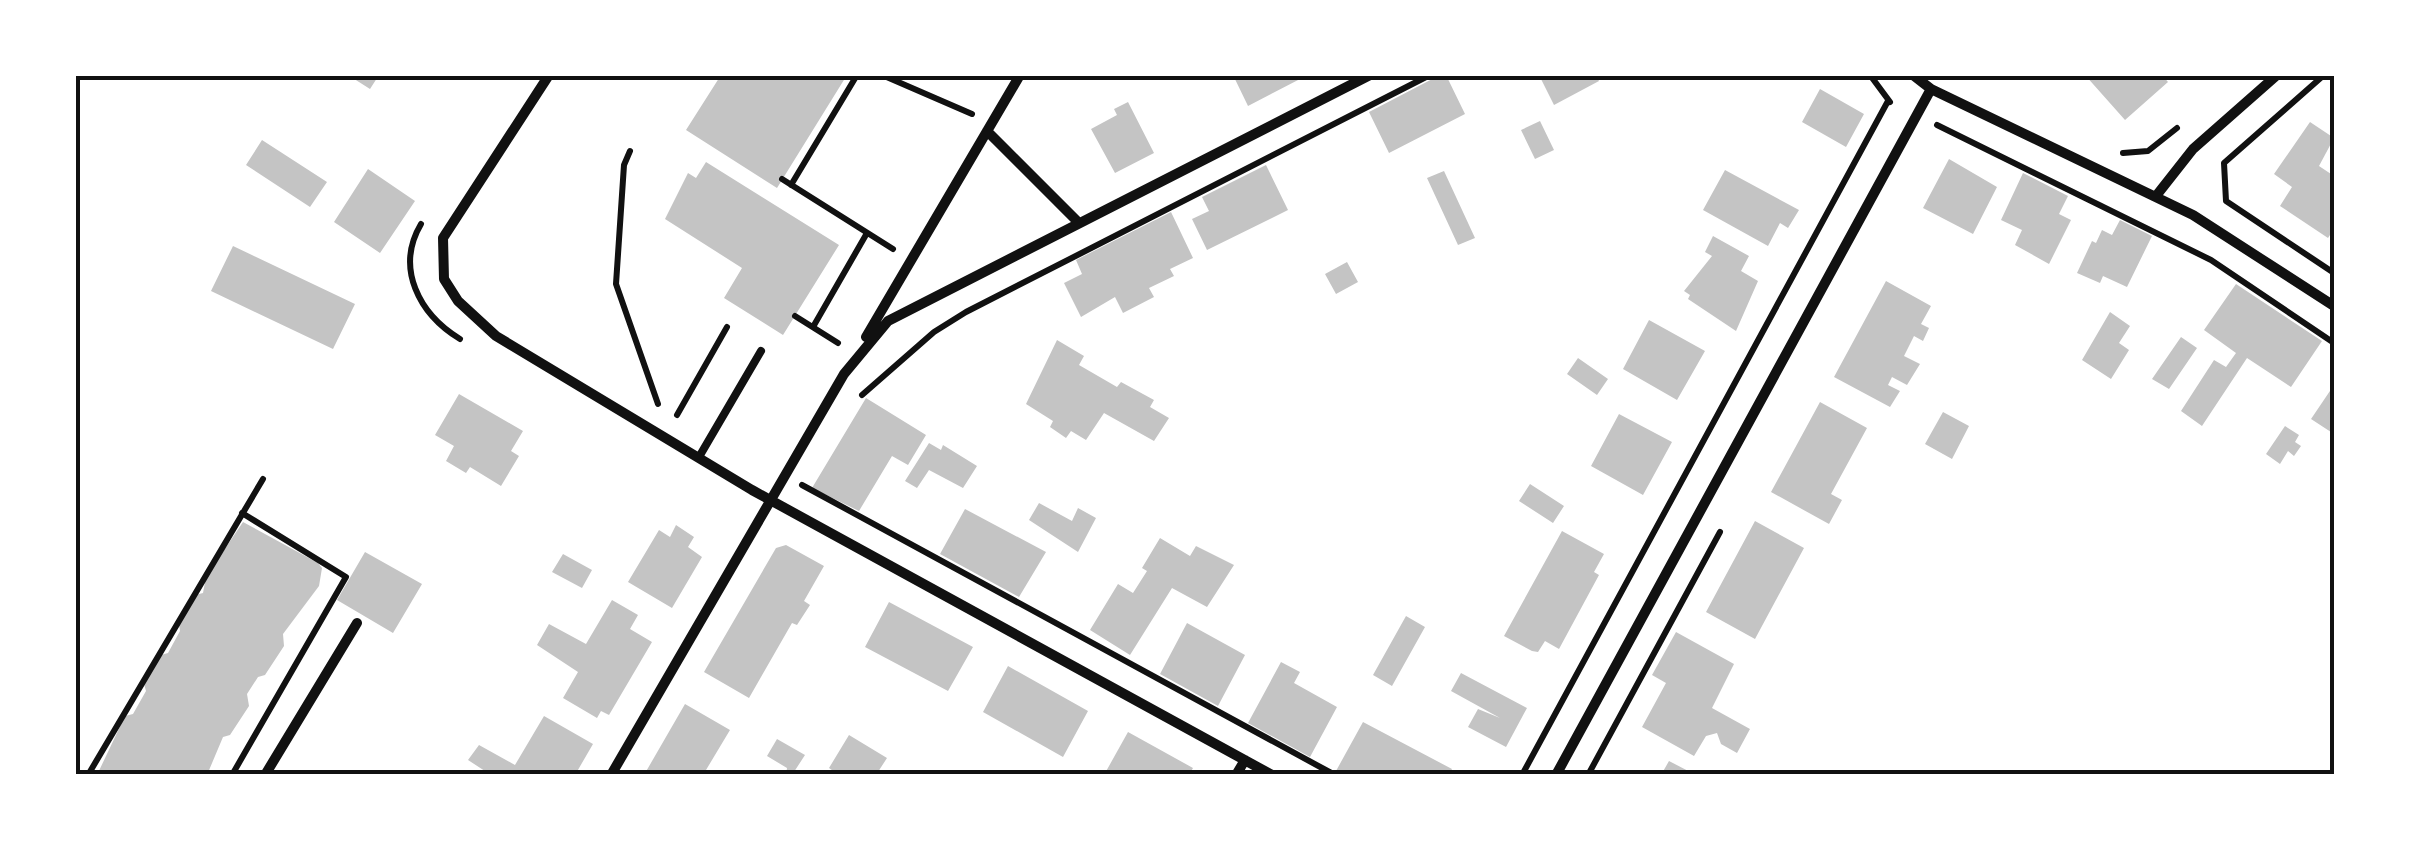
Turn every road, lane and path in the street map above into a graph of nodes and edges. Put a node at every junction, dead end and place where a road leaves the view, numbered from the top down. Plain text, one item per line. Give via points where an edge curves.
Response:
1 (549, 75) edge
2 (857, 75) edge
3 (882, 75) edge
4 (1020, 75) edge
5 (1370, 75) edge
6 (1430, 75) edge
7 (1870, 75) edge
8 (1912, 75) edge
9 (2277, 75) edge
10 (2324, 75) edge
11 (1931, 89) junction
12 (1888, 100) junction
13 (972, 114) dead end
14 (1916, 115) junction
15 (2183, 122) dead end
16 (986, 131) junction
17 (630, 151) dead end
18 (2115, 152) dead end
19 (782, 180) dead end
20 (792, 185) junction
21 (2156, 196) junction
22 (429, 212) dead end
23 (1078, 222) junction
24 (867, 233) junction
25 (892, 249) dead end
26 (2334, 273) edge
27 (2334, 306) edge
28 (795, 316) dead end
29 (727, 327) dead end
30 (813, 327) junction
31 (464, 341) dead end
32 (838, 343) dead end
33 (2334, 344) edge
34 (761, 351) dead end
35 (844, 374) junction
36 (658, 404) dead end
37 (854, 406) dead end
38 (677, 415) dead end
39 (699, 458) junction
40 (815, 470) dead end
41 (263, 479) dead end
42 (806, 486) junction
43 (770, 500) junction
44 (791, 512) junction
45 (242, 513) junction
46 (357, 622) dead end
47 (1245, 760) junction
48 (88, 775) edge
49 (232, 775) edge
50 (265, 775) edge
51 (611, 775) edge
52 (1236, 775) edge
53 (1272, 775) edge
54 (1334, 775) edge
55 (1522, 775) edge
56 (1556, 775) edge

1 - 39 street via 455,214 443,238 444,279 496,336
2 - 20 path
3 - 13 path
4 - 16 street
5 - 23 street
6 - 37 path via 966,312 904,356
7 - 12 path
8 - 11 street
9 - 21 street via 2193,149
10 - 26 path via 2224,163 2226,200
11 - 14 street
11 - 21 street
12 - 14 path
12 - 55 path
14 - 33 path via 2211,260
14 - 56 street
15 - 18 path via 2148,151
16 - 23 street
16 - 35 street
17 - 36 path via 616,284
19 - 20 path
20 - 24 path
21 - 27 street
22 - 31 path via 408,253 411,280 434,318
23 - 35 street via 901,313 872,336
24 - 25 path
24 - 30 path
28 - 30 path
29 - 38 path
30 - 32 path
34 - 39 lane
35 - 43 street
39 - 43 street
40 - 42 path
41 - 45 path
42 - 44 path
42 - 54 path
43 - 44 street
43 - 51 street
44 - 47 street
45 - 48 path
45 - 49 path via 346,576
46 - 50 street
47 - 52 street
47 - 53 street

